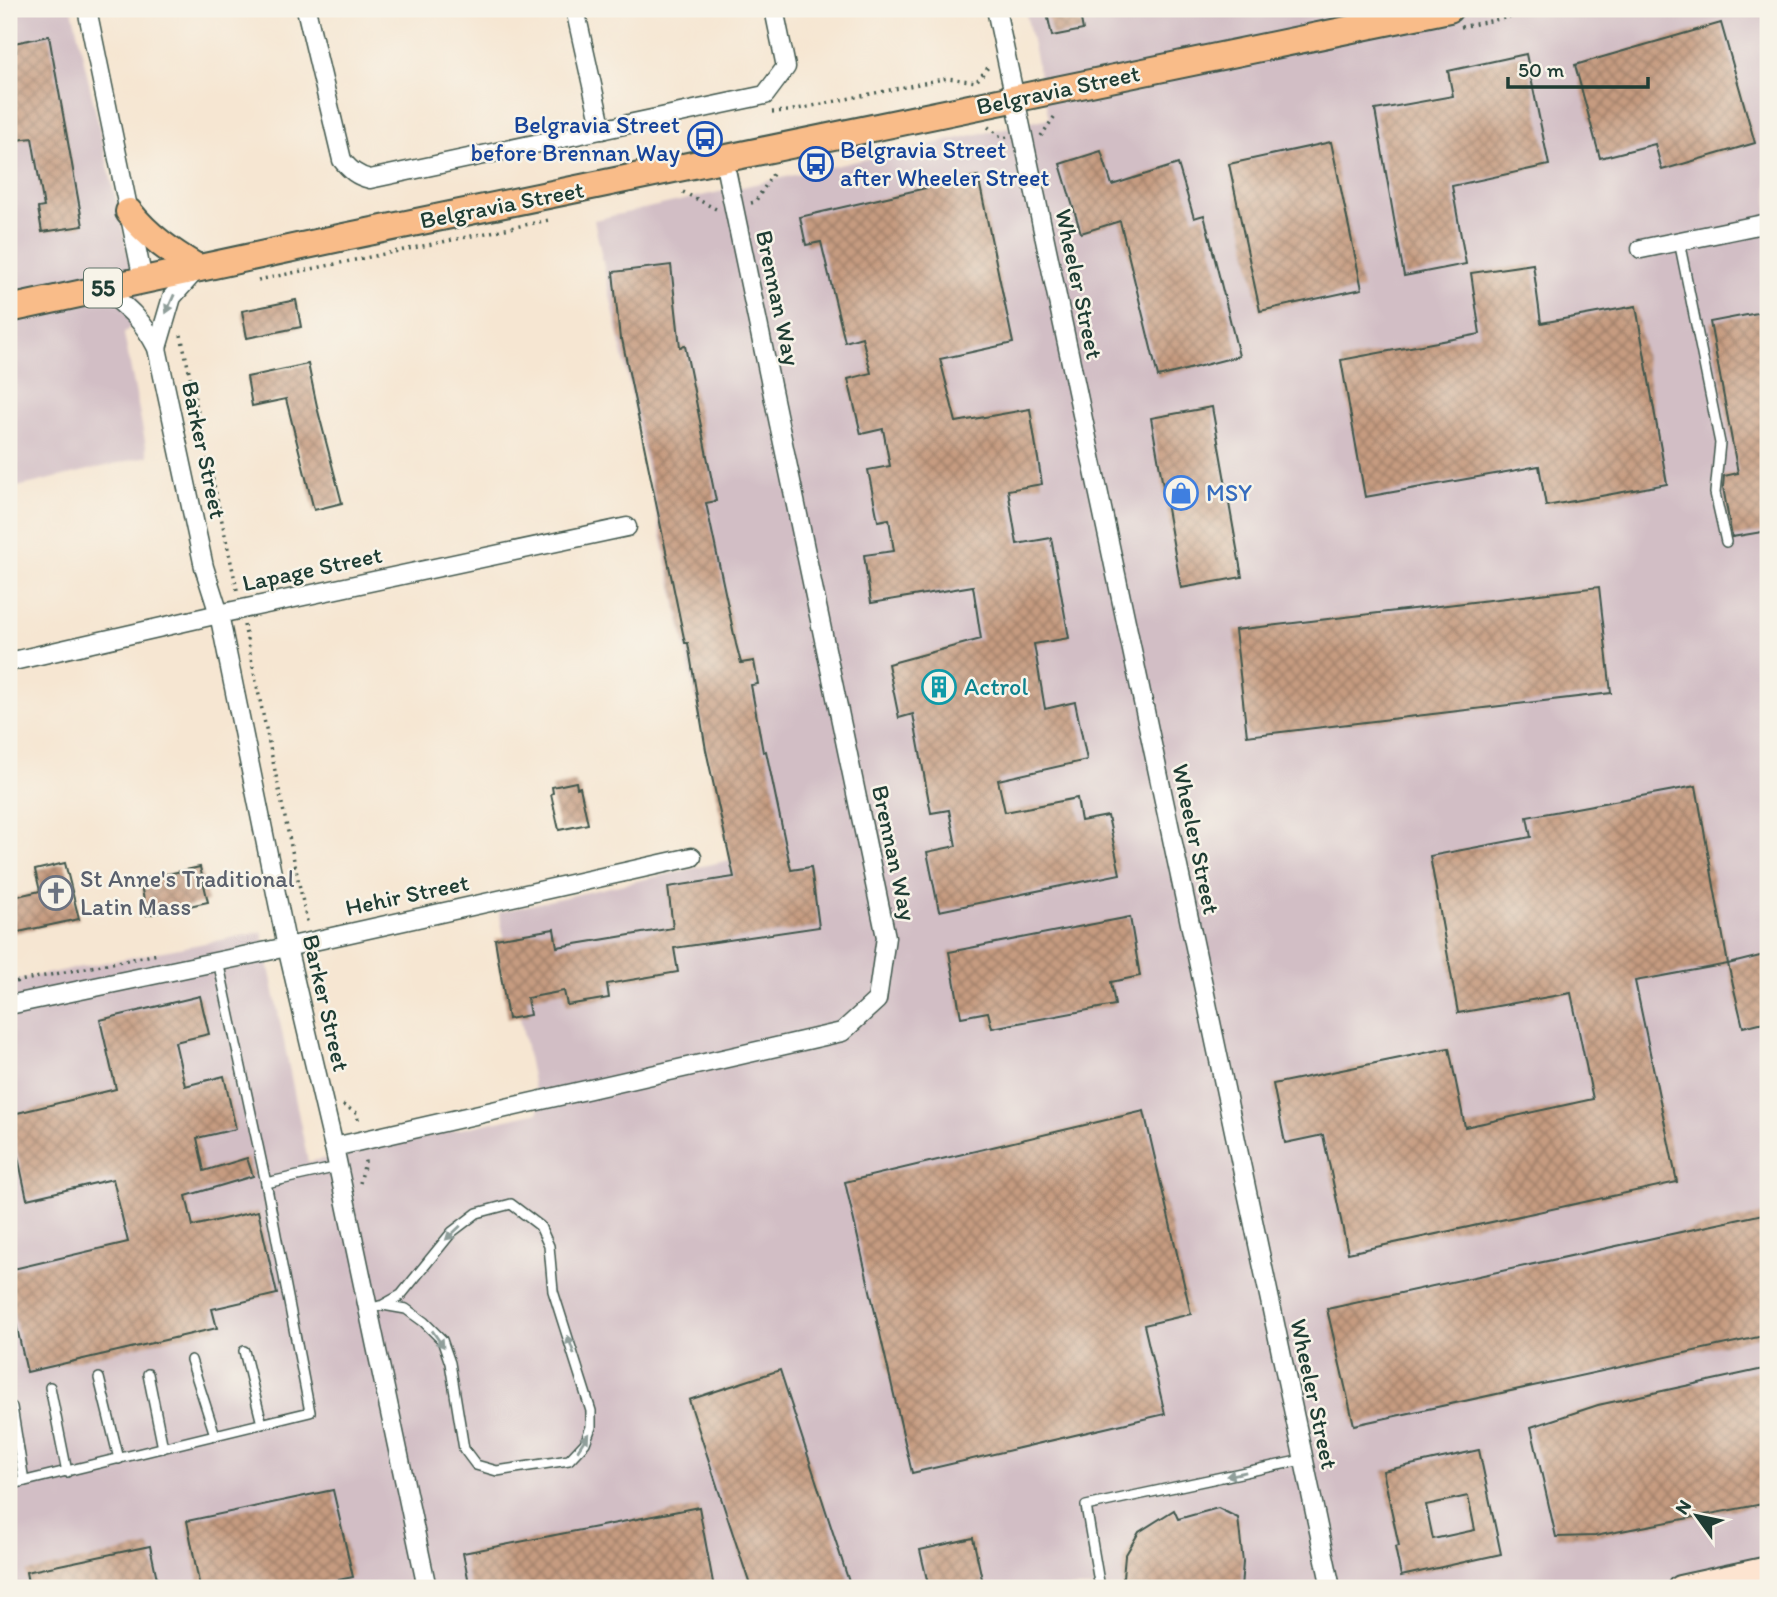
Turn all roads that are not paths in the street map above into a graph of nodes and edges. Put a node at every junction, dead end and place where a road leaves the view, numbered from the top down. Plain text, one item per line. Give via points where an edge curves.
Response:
1 (87, 9) edge
2 (306, 9) edge
3 (575, 9) edge
4 (774, 9) edge
5 (996, 9) edge
6 (1451, 19) edge
7 (1014, 99) junction
8 (602, 130) junction
9 (724, 160) junction
10 (129, 212) junction
11 (1768, 223) edge
12 (1679, 241) junction
13 (1641, 249) dead end
14 (198, 268) junction
15 (143, 280) junction
16 (103, 288) junction
17 (9, 309) edge
18 (157, 348) junction
19 (627, 527) dead end
20 (1726, 542) dead end
21 (219, 614) junction
22 (9, 662) edge
23 (691, 857) dead end
24 (287, 947) junction
25 (218, 961) junction
26 (9, 1004) edge
27 (334, 1147) junction
28 (338, 1167) junction
29 (266, 1183) junction
30 (375, 1307) junction
31 (244, 1351) dead end
32 (191, 1360) dead end
33 (148, 1374) dead end
34 (99, 1378) dead end
35 (50, 1387) dead end
36 (12, 1408) dead end
37 (262, 1424) junction
38 (215, 1435) junction
39 (163, 1448) junction
40 (119, 1459) junction
41 (1303, 1460) junction
42 (67, 1472) junction
43 (24, 1480) junction
44 (9, 1485) edge
45 (1768, 1569) edge
46 (427, 1588) edge
47 (1100, 1588) edge
48 (1331, 1588) edge
49 (1680, 1588) edge

1 - 10 street
2 - 8 street via 342,160 361,177 370,179
3 - 8 street
4 - 8 street via 786,68 765,95
5 - 7 street, Wheeler Street
6 - 7 main road, Belgravia Street / 55
7 - 9 main road, Belgravia Street / 55
7 - 41 street, Wheeler Street via 1030,137
9 - 14 main road, Belgravia Street / 55
9 - 27 street, Brennan Way via 887,937 877,1000 842,1032
10 - 14 main road via 158,242
10 - 15 street
11 - 12 street
12 - 13 street
12 - 20 lane via 1720,443 1715,493
14 - 15 main road, Belgravia Street / 55
14 -> 18 street, Barker Street via 172,297
15 - 16 main road, Belgravia Street / 55
16 - 17 main road, Belgravia Street / 55
16 - 18 street, Barker Street via 146,326
18 - 21 street, Barker Street via 204,567
19 - 21 street, Lapage Street
21 - 22 street, Lapage Street
21 - 24 street, Barker Street
23 - 24 street, Hehir Street
24 - 25 street, Hehir Street
24 - 27 street, Barker Street
25 - 26 street, Hehir Street
25 - 29 lane
27 - 28 street, Barker Street
28 - 29 lane
28 - 30 street, Barker Street
29 - 37 lane via 310,1412
30 -> 30 lane via 406,1309 442,1340 464,1449 476,1465 497,1471 569,1460 585,1443 591,1411 553,1292 549,1246 540,1226 525,1212 511,1204 477,1213 453,1231 401,1295
30 - 46 street, Barker Street
31 - 37 lane
32 - 38 lane
33 - 39 lane
34 - 40 lane
35 - 42 lane
36 - 43 lane
37 - 38 lane
38 - 39 lane
39 - 40 lane
40 - 42 lane
41 -> 47 lane via 1086,1506
41 - 48 street, Wheeler Street
42 - 43 lane
43 - 44 lane
45 - 49 street

